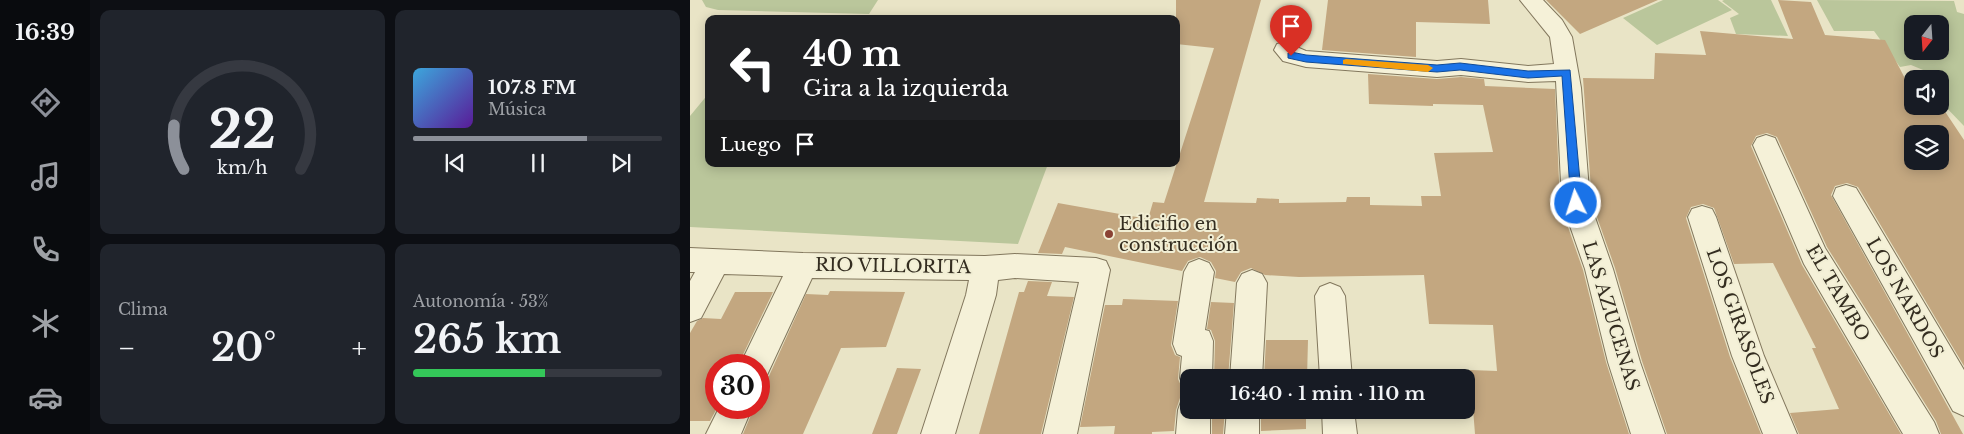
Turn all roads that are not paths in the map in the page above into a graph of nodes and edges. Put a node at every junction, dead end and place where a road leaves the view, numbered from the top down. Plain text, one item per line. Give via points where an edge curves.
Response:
1 (1531, 0) edge
2 (1285, 50) dead end
3 (1567, 72) junction
4 (1766, 145) dead end
5 (1846, 196) dead end
6 (1702, 217) dead end
7 (703, 261) edge
8 (803, 265) junction
9 (986, 268) junction
10 (1199, 272) dead end
11 (1252, 283) dead end
12 (1330, 296) dead end
13 (690, 309) edge
14 (761, 354) edge
15 (1196, 369) edge
16 (1247, 369) edge
17 (1335, 369) edge
18 (1964, 400) edge
19 (730, 419) edge
20 (1194, 419) edge
21 (1243, 419) edge
22 (1339, 419) edge
23 (723, 434) edge
24 (938, 434) edge
25 (1060, 434) edge
26 (1193, 434) edge
27 (1242, 434) edge
28 (1340, 434) edge
29 (1648, 434) edge
30 (1780, 434) edge
31 (1922, 434) edge

1 - 3 street, LAS AZUCENAS via 1561,37
2 - 3 street via 1291,56 1306,59 1356,63 1437,69 1460,67 1528,74
3 - 29 street, LAS AZUCENAS via 1576,203
4 - 31 street, EL TAMBO via 1814,255
5 - 18 street, LOS NARDOS
6 - 30 street, LOS GIRASOLES via 1748,356
7 - 8 street, RIO VILLORITA
7 - 13 street
8 - 9 street, RIO VILLORITA
8 - 14 street
9 - 24 street
9 - 25 street, RIO VILLORITA via 1015,266 1096,270
10 - 15 street via 1188,344 1198,341
11 - 16 street
12 - 17 street
19 - 23 street
20 - 26 street
21 - 27 street
22 - 28 street

